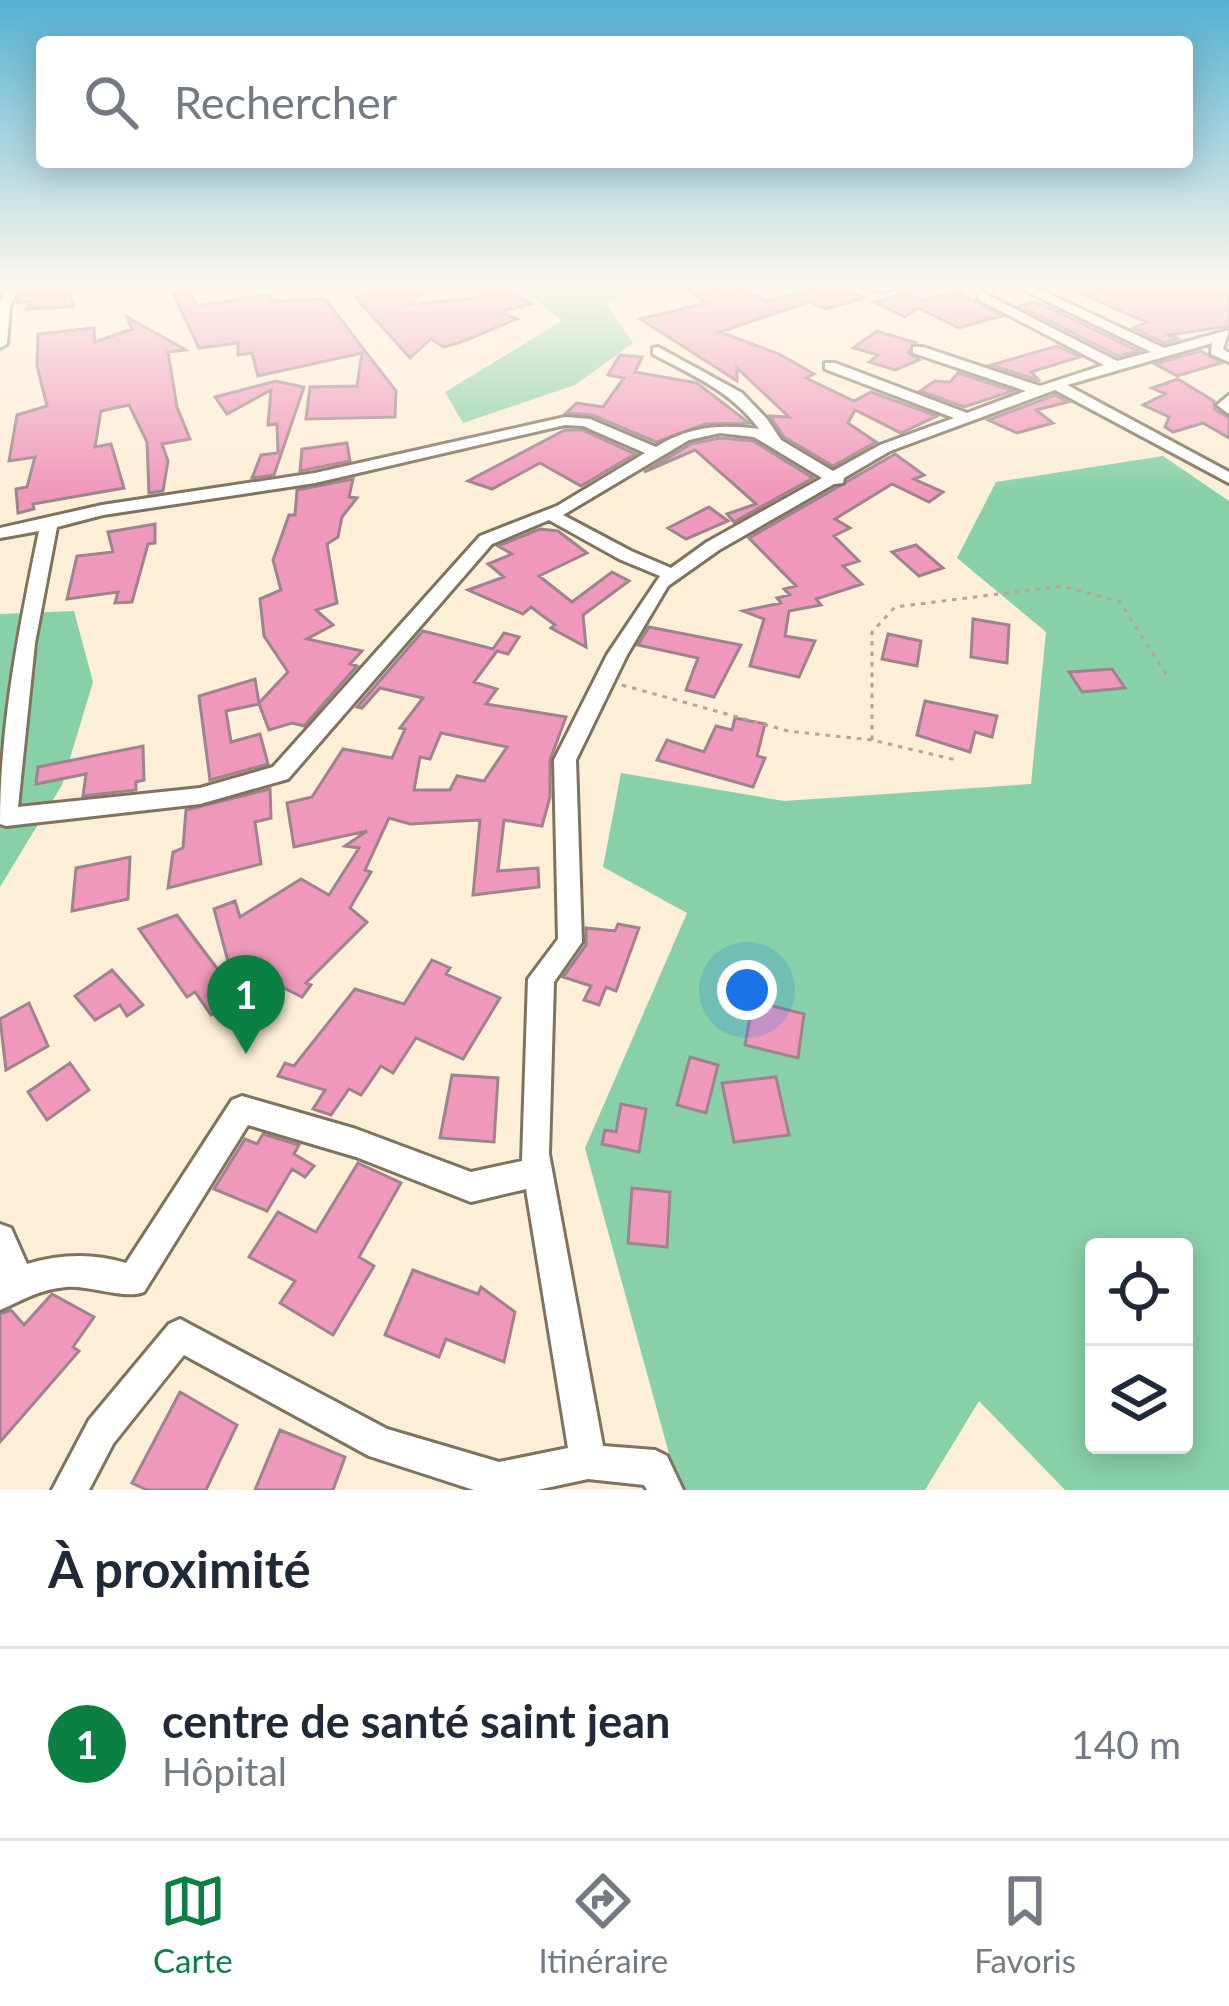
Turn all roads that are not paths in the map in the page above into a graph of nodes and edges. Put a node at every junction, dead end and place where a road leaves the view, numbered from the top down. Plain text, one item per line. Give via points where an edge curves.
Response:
1 (661, 353) edge
2 (927, 353) edge
3 (1091, 353) edge
4 (1155, 353) edge
5 (1115, 365) junction
6 (830, 367) dead end
7 (1048, 388) junction
8 (1229, 399) edge
9 (1229, 410) edge
10 (963, 416) junction
11 (773, 441) junction
12 (658, 453) junction
13 (1229, 478) edge
14 (837, 480) junction
15 (549, 514) junction
16 (49, 524) junction
17 (0, 532) edge
18 (673, 574) junction
19 (3, 826) edge
20 (538, 1172) junction
21 (0, 1239) edge
22 (9, 1287) edge
23 (588, 1462) junction
24 (70, 1490) edge
25 (665, 1490) edge

1 - 11 street via 717,377 757,410
2 - 7 street
3 - 5 street
4 - 5 street
5 - 7 street
6 - 10 street
7 - 10 street
7 - 13 street
8 - 9 street
10 - 14 street via 885,448
11 - 12 street via 720,429 684,436
11 - 14 street
12 - 15 street
12 - 16 street via 566,421 315,478
14 - 18 street
15 - 18 street via 638,565
15 - 19 street via 486,540 280,773 200,796
16 - 17 street
16 - 19 street
18 - 20 street via 617,655 565,760 570,942 542,979
20 - 22 street via 471,1187 242,1110 134,1281 100,1268
20 - 23 street
21 - 22 street
23 - 24 street via 499,1480 381,1444 180,1335 101,1432
23 - 25 street via 655,1468

